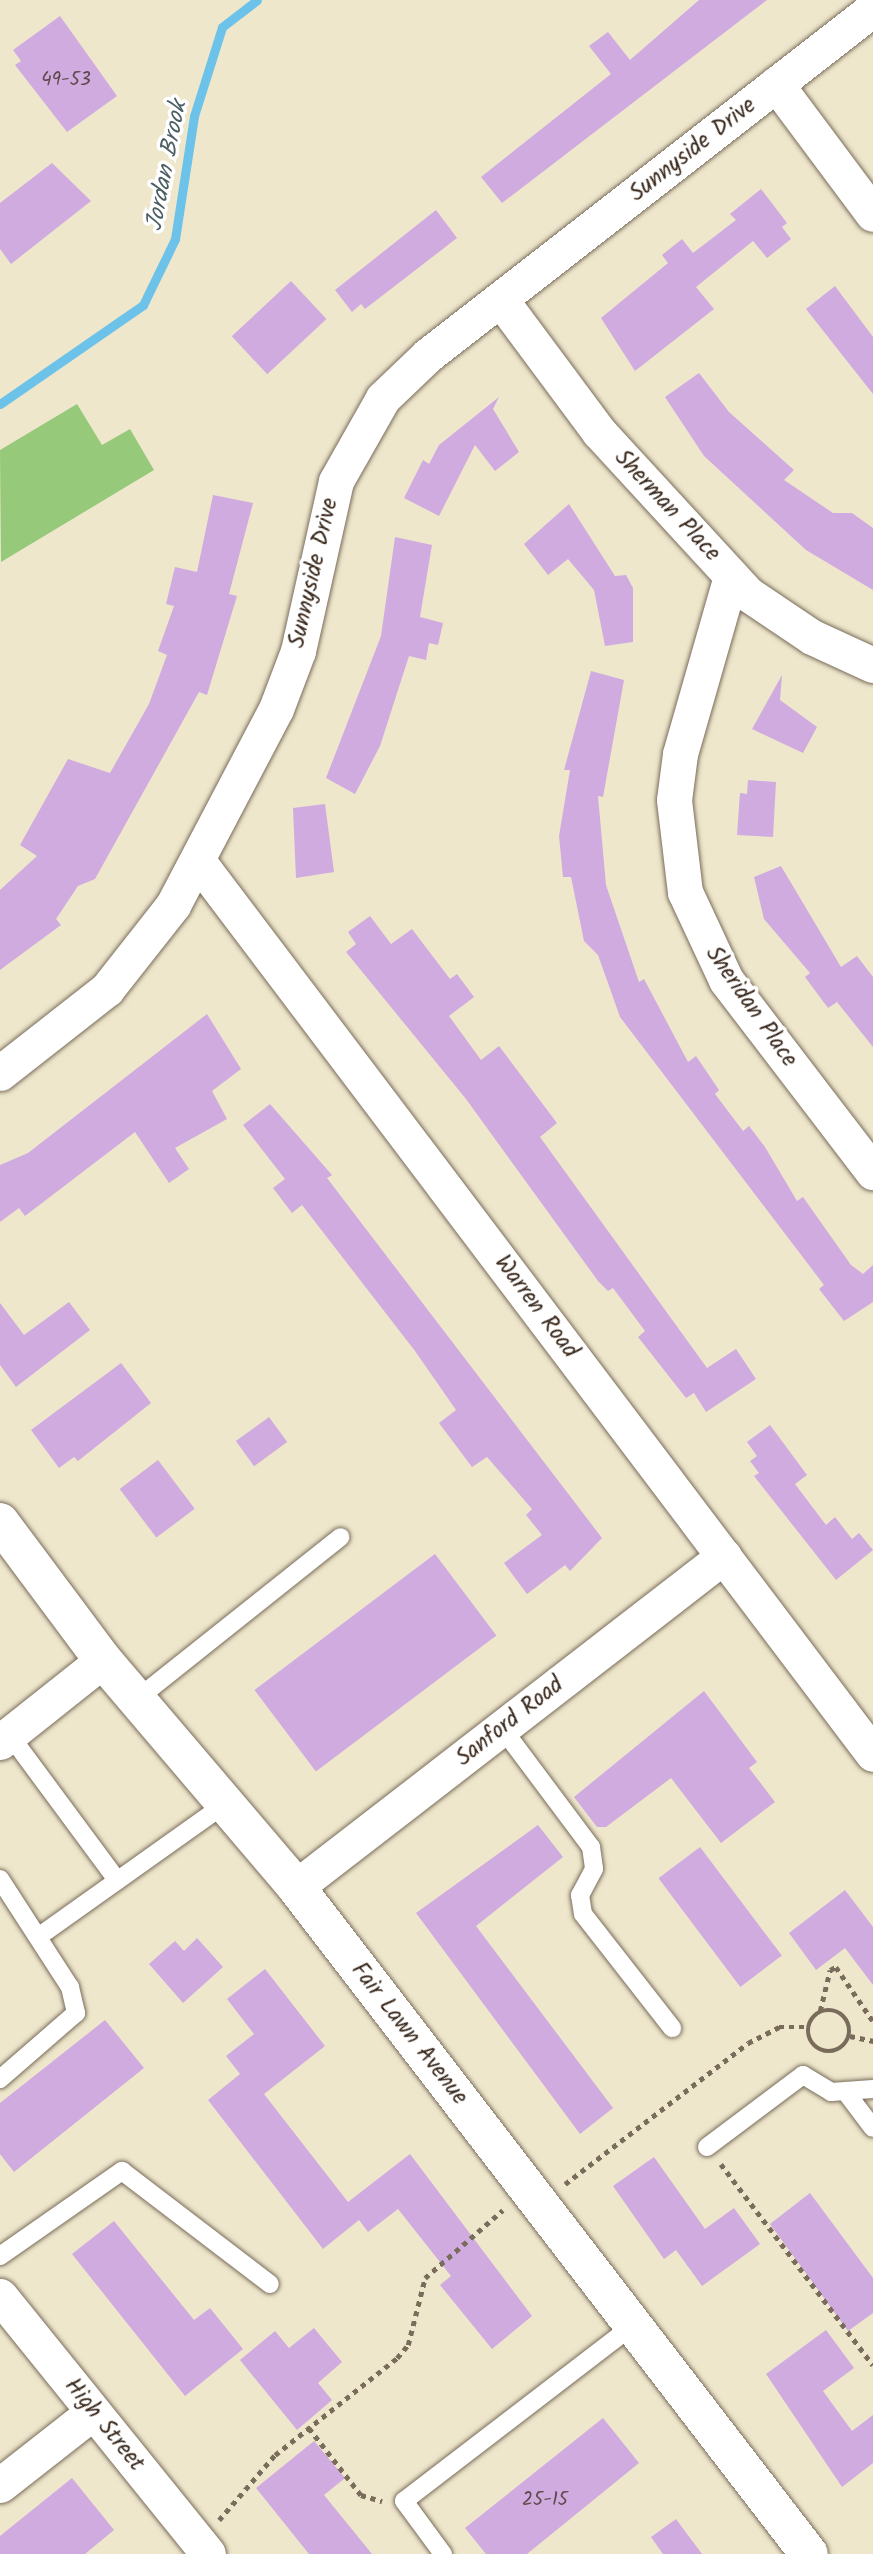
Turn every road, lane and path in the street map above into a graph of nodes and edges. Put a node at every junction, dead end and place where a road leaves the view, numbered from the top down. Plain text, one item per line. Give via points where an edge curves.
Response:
1 (873, 9) edge
2 (776, 84) junction
3 (873, 214) edge
4 (501, 300) junction
5 (731, 576) junction
6 (873, 665) edge
7 (198, 861) junction
8 (0, 1073) edge
9 (873, 1172) edge
10 (0, 1522) edge
11 (341, 1537) dead end
12 (724, 1556) junction
13 (103, 1660) junction
14 (137, 1699) junction
15 (502, 1728) junction
16 (5, 1738) edge
17 (873, 1754) edge
18 (225, 1804) junction
19 (0, 1879) edge
20 (117, 1880) junction
21 (296, 1887) junction
22 (38, 1937) junction
23 (820, 2011) junction
24 (873, 2021) edge
25 (808, 2027) junction
26 (672, 2028) dead end
27 (850, 2036) junction
28 (873, 2041) edge
29 (0, 2079) edge
30 (873, 2089) edge
31 (848, 2095) junction
32 (873, 2128) edge
33 (708, 2147) joint
34 (534, 2197) junction
35 (0, 2256) edge
36 (270, 2284) dead end
37 (0, 2296) edge
38 (633, 2325) junction
39 (873, 2365) edge
40 (93, 2412) junction
41 (309, 2428) junction
42 (0, 2485) edge
43 (404, 2501) junction
44 (203, 2548) edge
45 (443, 2554) edge
46 (809, 2554) edge

1 - 2 street, Sunnyside Drive
2 - 3 street
2 - 4 street, Sunnyside Drive
4 - 5 street, Sherman Place via 599,432
4 - 7 street, Sunnyside Drive via 428,355 383,398 357,435 323,524 293,663
5 - 6 street, Sherman Place via 812,637
5 - 9 street, Sheridan Place via 680,754 674,800 685,892 726,980
7 - 8 street, Sunnyside Drive via 145,947 107,989
7 - 12 street, Warren Road
10 - 13 main road, Fair Lawn Avenue
11 - 14 lane
12 - 15 street, Sanford Road
12 - 17 street, Warren Road
13 - 14 main road, Fair Lawn Avenue
13 - 16 street
14 - 18 main road, Fair Lawn Avenue
15 - 21 street, Sanford Road
15 - 26 lane via 591,1847 594,1869 580,1895 583,1914
16 - 20 lane
18 - 20 lane
18 - 21 main road, Fair Lawn Avenue
19 - 22 lane
20 - 22 lane
21 - 34 main road, Fair Lawn Avenue
22 - 29 lane via 71,1987 75,2013
23 - 24 path via 830,1970 836,1967
23 - 25 path
23 - 27 path via 840,2012
25 - 27 path via 821,2050 835,2051
25 - 34 path via 779,2027 748,2043
27 - 28 path
30 - 31 lane
31 - 32 lane
31 - 33 lane via 803,2075
33 - 39 path
34 - 38 main road, Fair Lawn Avenue
34 - 41 path via 425,2278 408,2345
35 - 36 lane via 122,2171
37 - 40 street, High Street
38 - 43 lane
38 - 46 main road, Fair Lawn Avenue
40 - 42 street
40 - 44 street, High Street
41 - 43 path via 367,2501
41 - 44 path via 275,2455
43 - 45 lane

